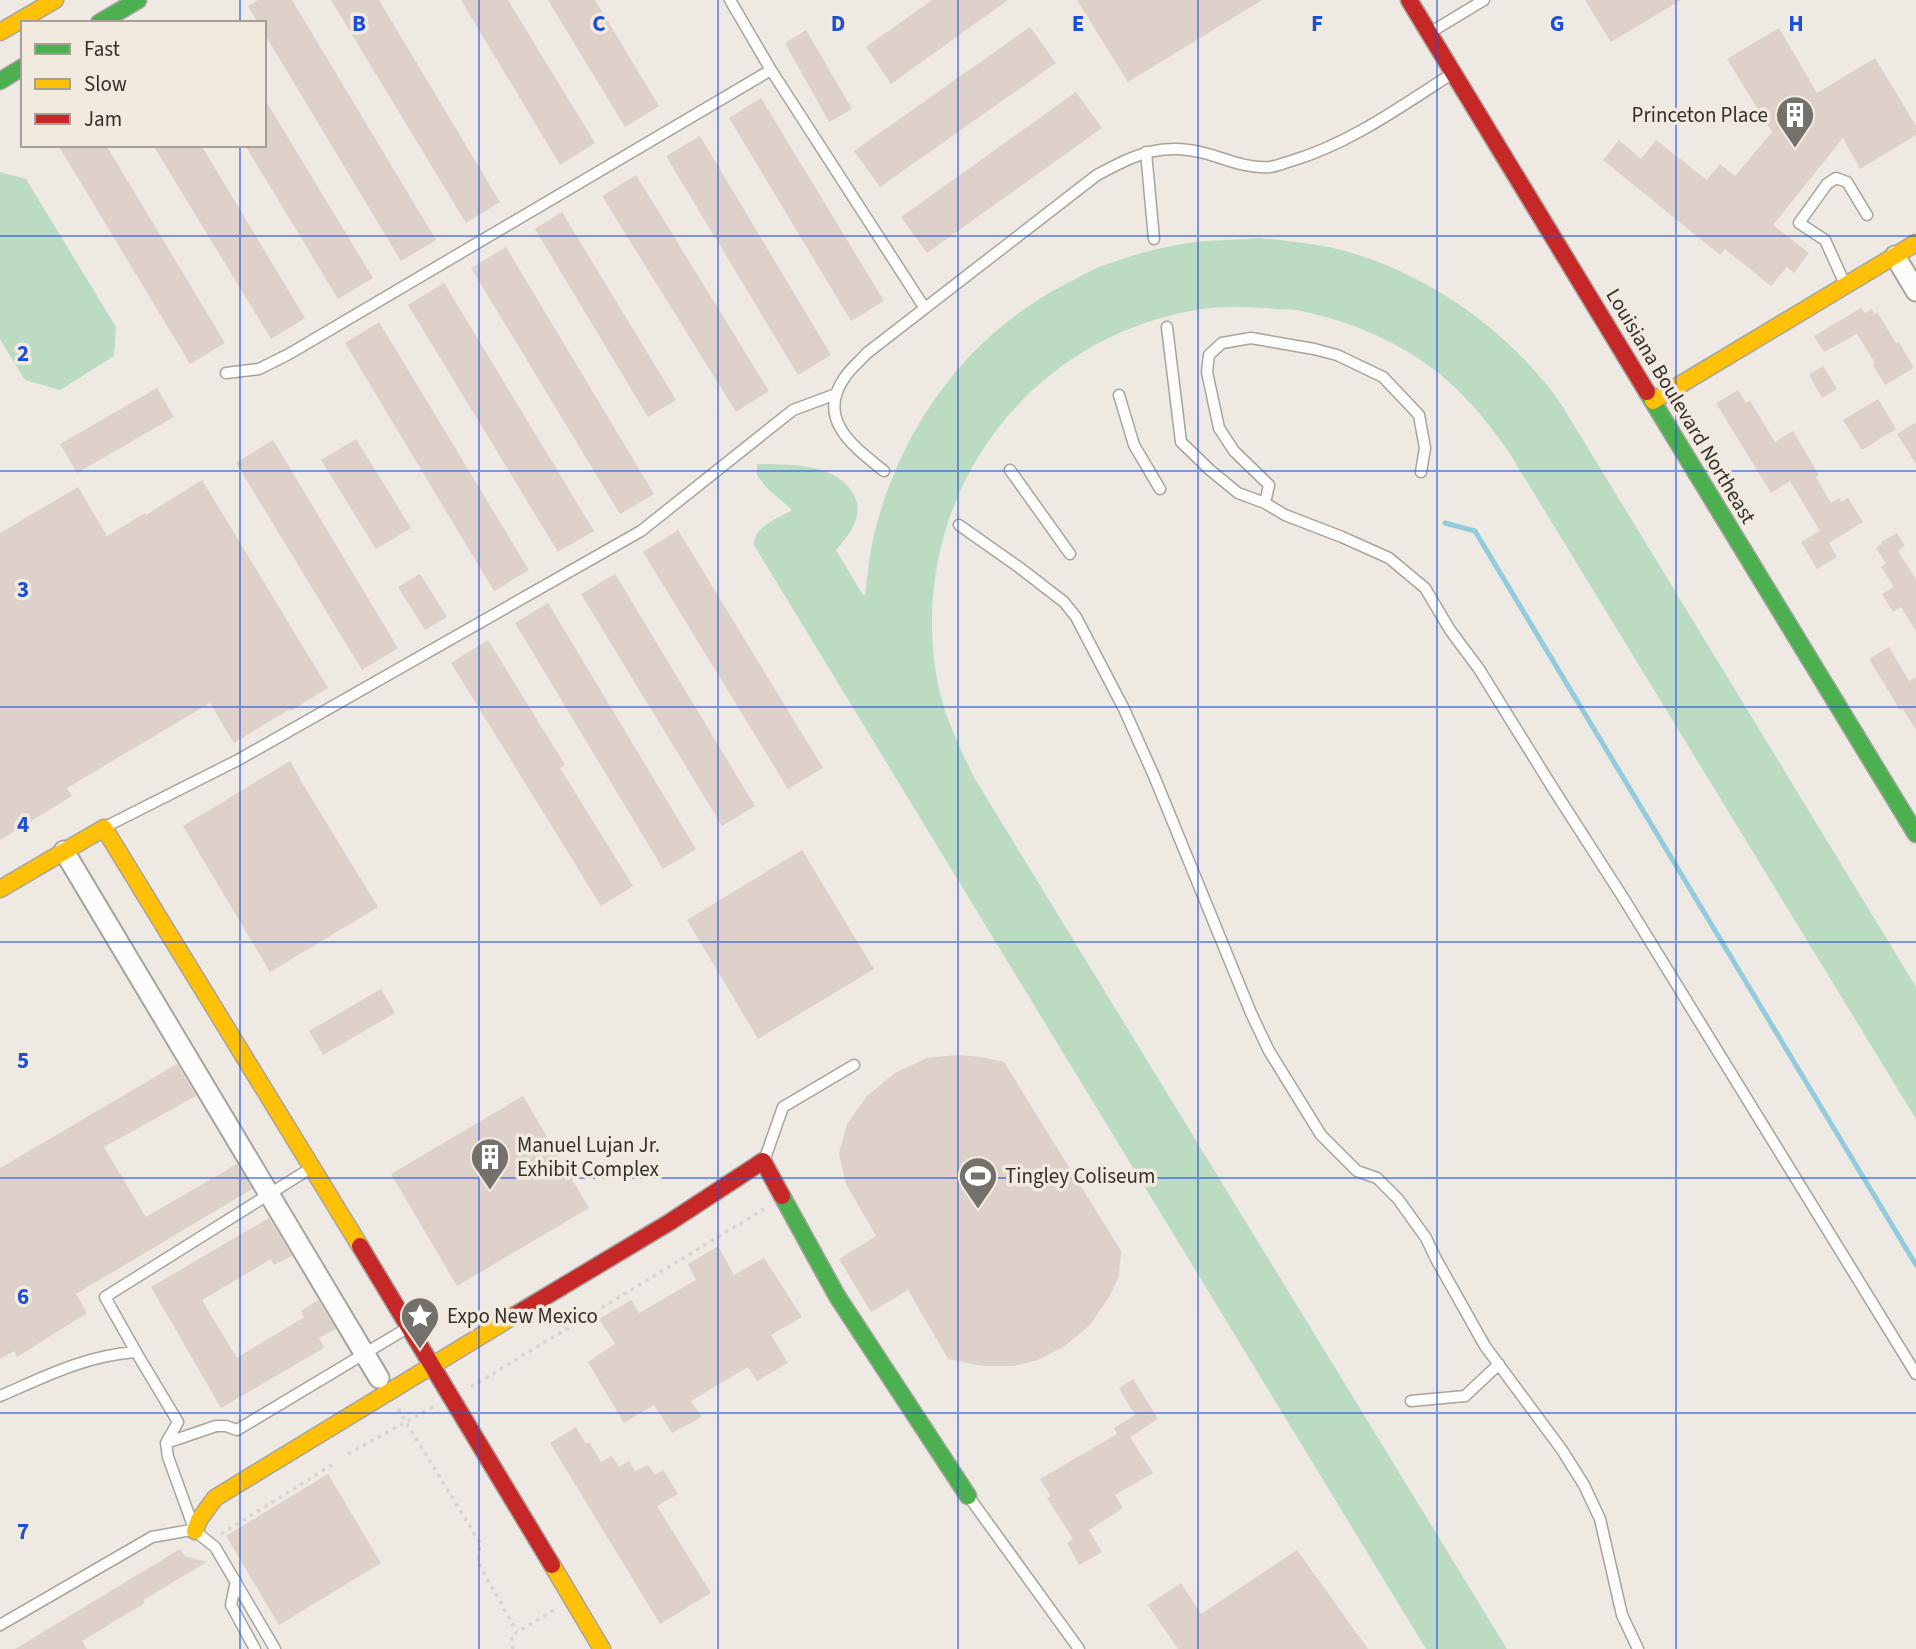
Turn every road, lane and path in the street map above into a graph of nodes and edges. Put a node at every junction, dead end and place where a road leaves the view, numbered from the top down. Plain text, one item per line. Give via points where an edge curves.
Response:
1 (55, 0) edge
2 (138, 0) edge
3 (730, 0) edge
4 (1409, 0) edge
5 (1485, 0) edge
6 (113, 6) edge
7 (101, 21) edge
8 (0, 32) edge
9 (1429, 33) junction
10 (21, 69) edge
11 (771, 70) junction
12 (1454, 73) junction
13 (0, 81) edge
14 (1146, 152) junction
15 (1867, 215) dead end
16 (1154, 239) dead end
17 (1916, 243) edge
18 (1895, 256) junction
19 (1846, 286) junction
20 (1916, 291) edge
21 (925, 307) junction
22 (1167, 327) dead end
23 (226, 373) dead end
24 (836, 394) junction
25 (1119, 395) dead end
26 (1653, 401) junction
27 (1010, 470) dead end
28 (884, 471) dead end
29 (1421, 472) dead end
30 (1160, 489) dead end
31 (1265, 503) junction
32 (959, 525) dead end
33 (1070, 554) dead end
34 (104, 828) junction
35 (1916, 834) edge
36 (64, 851) junction
37 (0, 889) edge
38 (855, 1065) dead end
39 (764, 1161) junction
40 (312, 1168) junction
41 (270, 1193) junction
42 (783, 1197) junction
43 (409, 1327) junction
44 (136, 1352) junction
45 (365, 1354) junction
46 (432, 1364) junction
47 (1499, 1364) junction
48 (1916, 1374) edge
49 (379, 1378) dead end
50 (468, 1389) dead end
51 (0, 1396) edge
52 (1411, 1401) dead end
53 (397, 1406) dead end
54 (435, 1406) dead end
55 (407, 1422) junction
56 (166, 1443) junction
57 (348, 1454) dead end
58 (335, 1463) dead end
59 (968, 1496) joint
60 (195, 1531) junction
61 (209, 1541) junction
62 (236, 1581) junction
63 (572, 1599) junction
64 (0, 1625) edge
65 (517, 1632) junction
66 (255, 1649) edge
67 (275, 1649) edge
68 (513, 1649) edge
69 (602, 1649) edge
70 (1079, 1649) edge
71 (1638, 1649) edge

1 - 8 street
2 - 6 street
3 - 11 lane
4 - 9 street, Louisiana Boulevard Northeast
5 - 9 lane
6 - 7 street
9 - 12 street, Louisiana Boulevard Northeast
10 - 13 street
11 - 21 lane
11 - 23 lane via 289,354 259,369
12 - 14 lane via 1334,145 1270,167 1185,149
12 - 26 street, Louisiana Boulevard Northeast
14 - 16 lane
14 - 21 lane via 1097,175
15 - 19 lane via 1847,182 1836,178 1799,223 1825,240
17 - 18 street
18 - 19 street
18 - 20 street
19 - 26 street
21 - 24 lane via 867,352
22 - 31 lane via 1181,442 1238,493
24 - 28 lane via 838,426
24 - 34 lane via 793,410 641,531 238,760
25 - 30 lane via 1133,445
26 - 35 street, Louisiana Boulevard Northeast
27 - 33 lane
29 - 31 lane via 1425,449 1419,415 1383,377 1314,349 1251,338 1222,343 1209,355 1206,372 1219,428 1234,451 1269,485
31 - 48 lane via 1389,558 1425,588 1624,899
32 - 47 lane via 1064,602 1076,617 1146,757 1269,1051 1321,1135 1357,1171 1377,1178 1398,1199 1426,1238
34 - 36 street
34 - 40 street
36 - 37 street
36 - 41 street
38 - 39 lane via 783,1107
39 - 42 street
39 - 46 street
40 - 41 lane
40 - 43 street
41 - 44 lane via 105,1297
41 - 45 street
42 - 50 path
42 - 59 street via 837,1296
43 - 45 lane
43 - 46 street
44 - 51 lane via 107,1354 73,1365
44 - 56 lane via 178,1422
45 - 49 street
45 - 56 lane via 237,1430 216,1426
46 - 60 street via 215,1497
46 - 63 street
47 - 52 lane via 1465,1396
47 - 71 lane via 1584,1485 1600,1520 1622,1615
53 - 55 path
54 - 55 path
55 - 57 path
55 - 65 path via 480,1543 478,1562
56 - 60 lane
58 - 61 path
59 - 70 lane
60 - 61 lane
60 - 64 lane via 152,1537
61 - 62 lane
62 - 66 lane via 231,1605
62 - 67 lane
63 - 65 path
63 - 69 street
65 - 68 path via 511,1636

